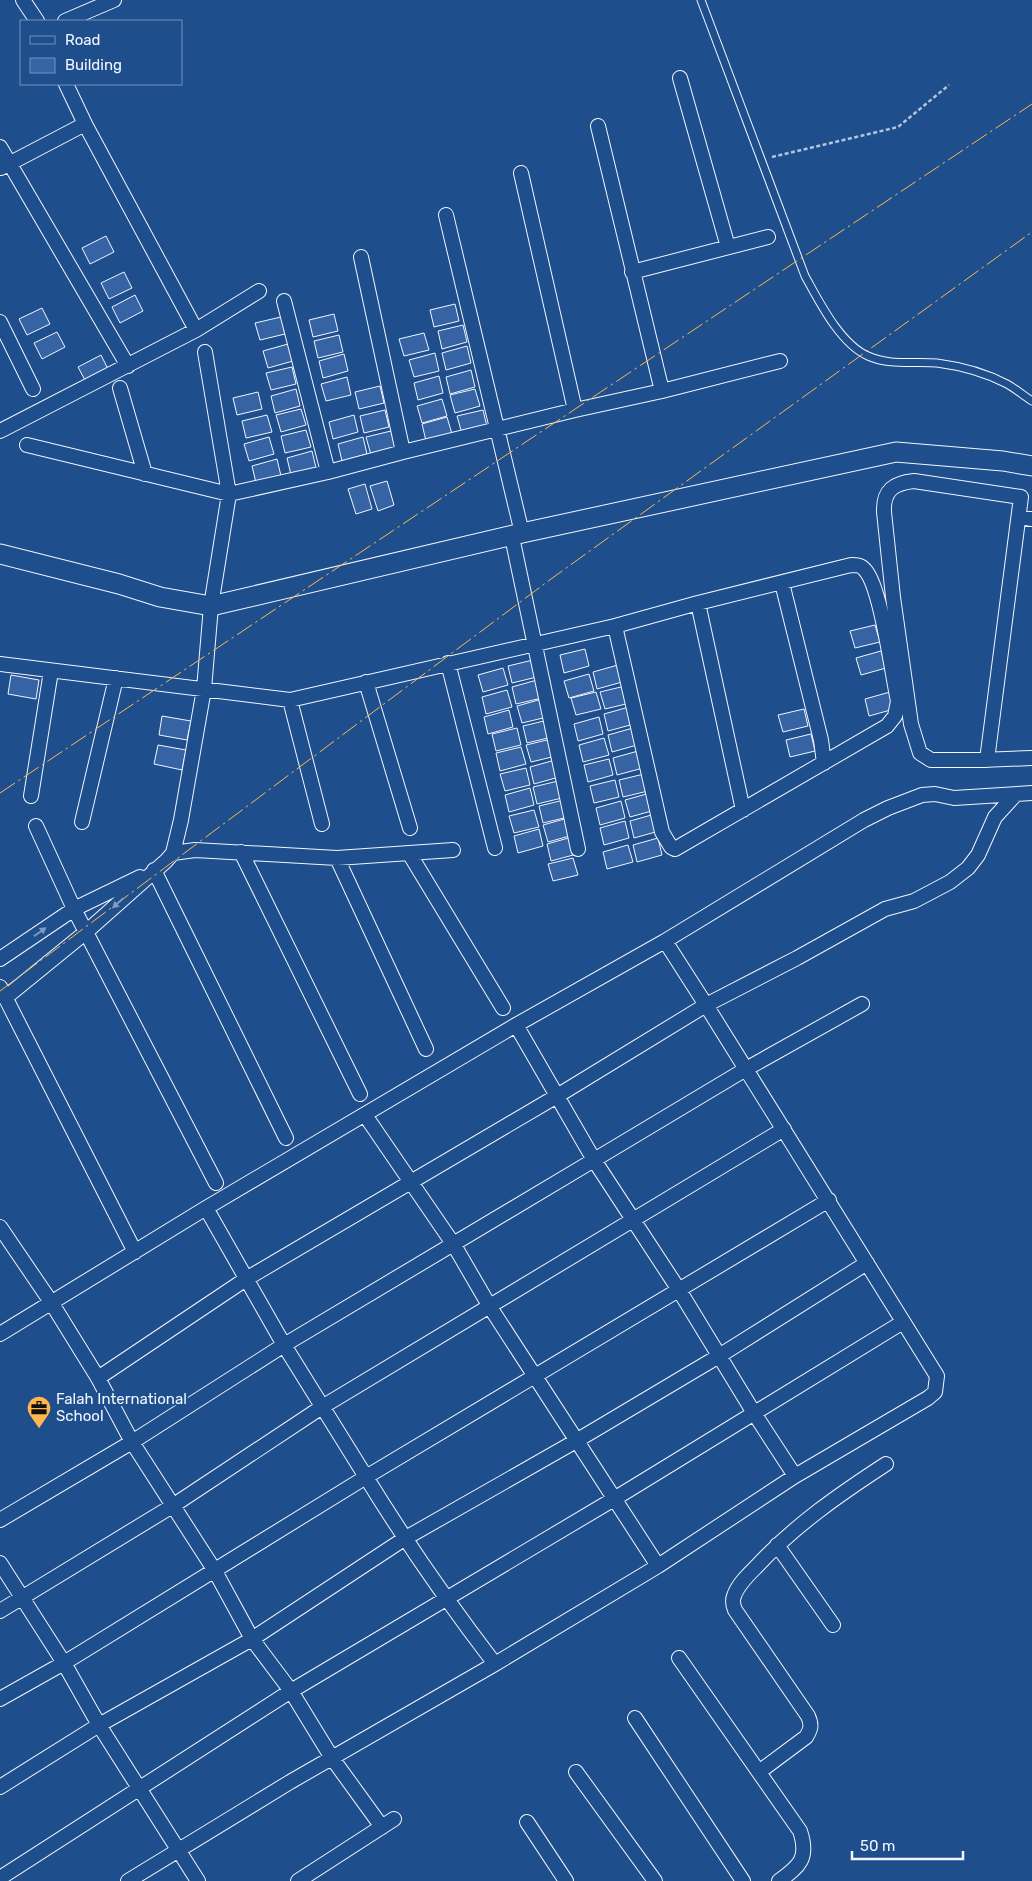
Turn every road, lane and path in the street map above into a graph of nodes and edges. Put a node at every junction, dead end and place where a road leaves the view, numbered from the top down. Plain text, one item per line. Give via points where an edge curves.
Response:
1 (23, 0) edge
2 (114, 0) edge
3 (701, 0) edge
4 (36, 20) edge
5 (67, 20) edge
6 (680, 78) dead end
7 (66, 85) edge
8 (950, 85) dead end
9 (85, 124) junction
10 (598, 126) dead end
11 (0, 147) edge
12 (761, 160) junction
13 (4, 166) edge
14 (521, 173) dead end
15 (446, 215) dead end
16 (768, 237) dead end
17 (728, 246) junction
18 (361, 257) dead end
19 (632, 272) junction
20 (259, 291) dead end
21 (284, 301) dead end
22 (0, 322) edge
23 (196, 330) junction
24 (205, 352) dead end
25 (780, 360) dead end
26 (128, 366) junction
27 (120, 388) dead end
28 (33, 390) dead end
29 (662, 391) junction
30 (1032, 401) edge
31 (575, 410) junction
32 (498, 428) junction
33 (0, 430) edge
34 (27, 445) dead end
35 (403, 452) junction
36 (1032, 466) edge
37 (328, 472) junction
38 (145, 474) junction
39 (229, 494) junction
40 (1026, 518) edge
41 (517, 535) junction
42 (0, 554) edge
43 (782, 583) junction
44 (698, 603) junction
45 (211, 606) junction
46 (615, 626) junction
47 (536, 644) junction
48 (448, 663) junction
49 (0, 664) edge
50 (51, 671) junction
51 (116, 678) junction
52 (366, 682) junction
53 (204, 689) junction
54 (290, 700) junction
55 (1032, 758) edge
56 (987, 760) junction
57 (824, 763) junction
58 (1032, 793) edge
59 (1016, 794) junction
60 (31, 796) dead end
61 (743, 810) junction
62 (82, 822) dead end
63 (322, 824) dead end
64 (36, 826) dead end
65 (410, 828) dead end
66 (495, 848) dead end
67 (578, 849) dead end
68 (453, 850) dead end
69 (241, 852) junction
70 (173, 853) junction
71 (409, 853) junction
72 (337, 858) junction
73 (154, 870) junction
74 (74, 909) junction
75 (86, 932) junction
76 (665, 941) junction
77 (0, 960) edge
78 (3, 992) edge
79 (862, 1004) dead end
80 (706, 1005) junction
81 (503, 1008) dead end
82 (516, 1025) junction
83 (426, 1049) dead end
84 (746, 1069) junction
85 (360, 1094) dead end
86 (557, 1096) junction
87 (365, 1115) junction
88 (784, 1129) junction
89 (286, 1138) dead end
90 (594, 1160) junction
91 (410, 1182) junction
92 (216, 1183) dead end
93 (829, 1200) junction
94 (206, 1208) junction
95 (634, 1220) junction
96 (2, 1234) edge
97 (454, 1245) junction
98 (135, 1252) junction
99 (868, 1263) junction
100 (246, 1279) junction
101 (680, 1290) junction
102 (52, 1302) junction
103 (490, 1307) junction
104 (903, 1322) junction
105 (0, 1334) edge
106 (284, 1346) junction
107 (719, 1356) junction
108 (535, 1377) junction
109 (98, 1378) junction
110 (322, 1407) junction
111 (754, 1413) junction
112 (576, 1441) junction
113 (132, 1442) junction
114 (886, 1464) dead end
115 (795, 1476) junction
116 (366, 1477) junction
117 (614, 1499) junction
118 (174, 1504) junction
119 (0, 1520) edge
120 (404, 1539) junction
121 (777, 1545) junction
122 (0, 1563) edge
123 (658, 1566) junction
124 (215, 1571) junction
125 (23, 1597) junction
126 (445, 1599) junction
127 (0, 1611) edge
128 (833, 1625) dead end
129 (252, 1639) junction
130 (679, 1658) dead end
131 (64, 1663) junction
132 (495, 1664) junction
133 (291, 1691) junction
134 (0, 1699) edge
135 (635, 1718) dead end
136 (99, 1725) junction
137 (332, 1758) junction
138 (576, 1772) dead end
139 (759, 1772) junction
140 (0, 1787) edge
141 (140, 1789) junction
142 (394, 1819) dead end
143 (527, 1822) dead end
144 (382, 1827) junction
145 (178, 1850) junction
146 (0, 1878) edge
147 (128, 1881) edge
148 (198, 1881) edge
149 (298, 1881) edge
150 (566, 1881) edge
151 (654, 1881) edge
152 (743, 1881) edge
153 (779, 1881) edge

1 - 4 street
2 - 5 street
3 - 12 lane
6 - 17 street
7 - 9 street
8 - 12 path via 898,127
9 - 13 street
9 - 23 street
10 - 19 street
11 - 13 street
12 - 30 lane via 805,276 847,341 867,356 886,362 938,363 992,377
13 - 26 street
14 - 31 street
15 - 32 street
16 - 17 street
17 - 19 street
18 - 35 street
19 - 29 street
20 - 23 street
21 - 37 street
22 - 28 street
23 - 26 street
24 - 39 street
25 - 29 street
26 - 33 street
27 - 38 street
29 - 31 street
31 - 32 street
32 - 35 street
32 - 41 street
34 - 38 street
35 - 37 street
36 - 41 main road via 896,452
37 - 39 street
38 - 39 street
39 - 45 street
40 - 56 street
40 - 56 street via 1022,497 914,481 902,482 890,489 884,503 910,724 917,747 931,760
41 - 45 main road
41 - 47 street
42 - 45 main road via 160,597
43 - 44 street
43 - 57 street
43 - 57 street via 859,565 870,578 877,595 898,701 895,716 887,726
44 - 46 street
44 - 61 street
45 - 53 street
46 - 47 street
46 - 61 street via 666,841 671,847 679,848
47 - 48 street
47 - 67 street
48 - 52 street
48 - 66 street
49 - 50 street
50 - 51 street
50 - 60 street
51 - 53 street
51 - 62 street
52 - 54 street
52 - 65 street
53 - 54 street
53 - 70 street
54 - 63 street
55 - 56 street
57 - 61 street
58 - 59 street
59 - 76 street via 914,797 864,820
59 - 80 street via 996,817 978,855 950,882 914,901 885,909
64 - 74 street
68 - 71 street
69 - 70 street via 195,850
69 - 72 street
69 - 85 street
70 - 73 street
71 - 72 street
71 - 81 street
72 - 83 street
73 - 74 street
73 -> 75 street
73 - 89 street
74 - 75 street
77 -> 74 street
75 - 78 street
75 - 92 street
76 - 80 street
76 - 82 street
78 - 98 street
79 - 84 street
80 - 84 street
80 - 86 street
82 - 86 street
82 - 87 street
84 - 88 street
84 - 90 street
86 - 90 street
86 - 91 street
87 - 91 street
87 - 94 street
88 - 93 street
88 - 95 street
90 - 95 street
90 - 97 street
91 - 97 street
91 - 100 street
93 - 99 street
93 - 101 street
94 - 98 street
94 - 100 street
95 - 101 street
95 - 103 street
96 - 102 street
97 - 103 street
97 - 106 street
98 - 102 street
99 - 104 street
99 - 107 street
100 - 106 street
100 - 109 street
101 - 107 street
101 - 108 street
102 - 105 street
102 - 109 street
103 - 108 street
103 - 110 street
104 - 111 street
104 - 115 street via 937,1376 935,1392
106 - 110 street
106 - 113 street
107 - 111 street
107 - 112 street
108 - 112 street
108 - 116 street
109 - 113 street
110 - 116 street
110 - 118 street
111 - 115 street
111 - 117 street
112 - 117 street
112 - 120 street
113 - 118 street
113 - 119 street
114 - 121 street via 836,1496
115 - 123 street
116 - 120 street
116 - 124 street
117 - 123 street
117 - 126 street
118 - 124 street
118 - 125 street
120 - 126 street
120 - 129 street
121 - 128 street
121 - 139 street via 744,1580 732,1602 811,1724 806,1737
122 - 125 street
123 - 132 street
124 - 129 street
124 - 131 street
125 - 127 street
125 - 131 street
126 - 132 street
126 - 133 street
129 - 133 street
129 - 136 street
130 - 139 street
131 - 134 street
131 - 136 street
132 - 137 street
133 - 137 street
133 - 141 street
135 - 152 street
136 - 140 street
136 - 141 street
137 - 144 street
137 - 145 street
138 - 151 street
139 - 153 street via 800,1831 804,1844 803,1856 795,1870
141 - 145 street
141 - 146 street
142 - 144 street
143 - 150 street
144 - 149 street
145 - 147 street
145 - 148 street

